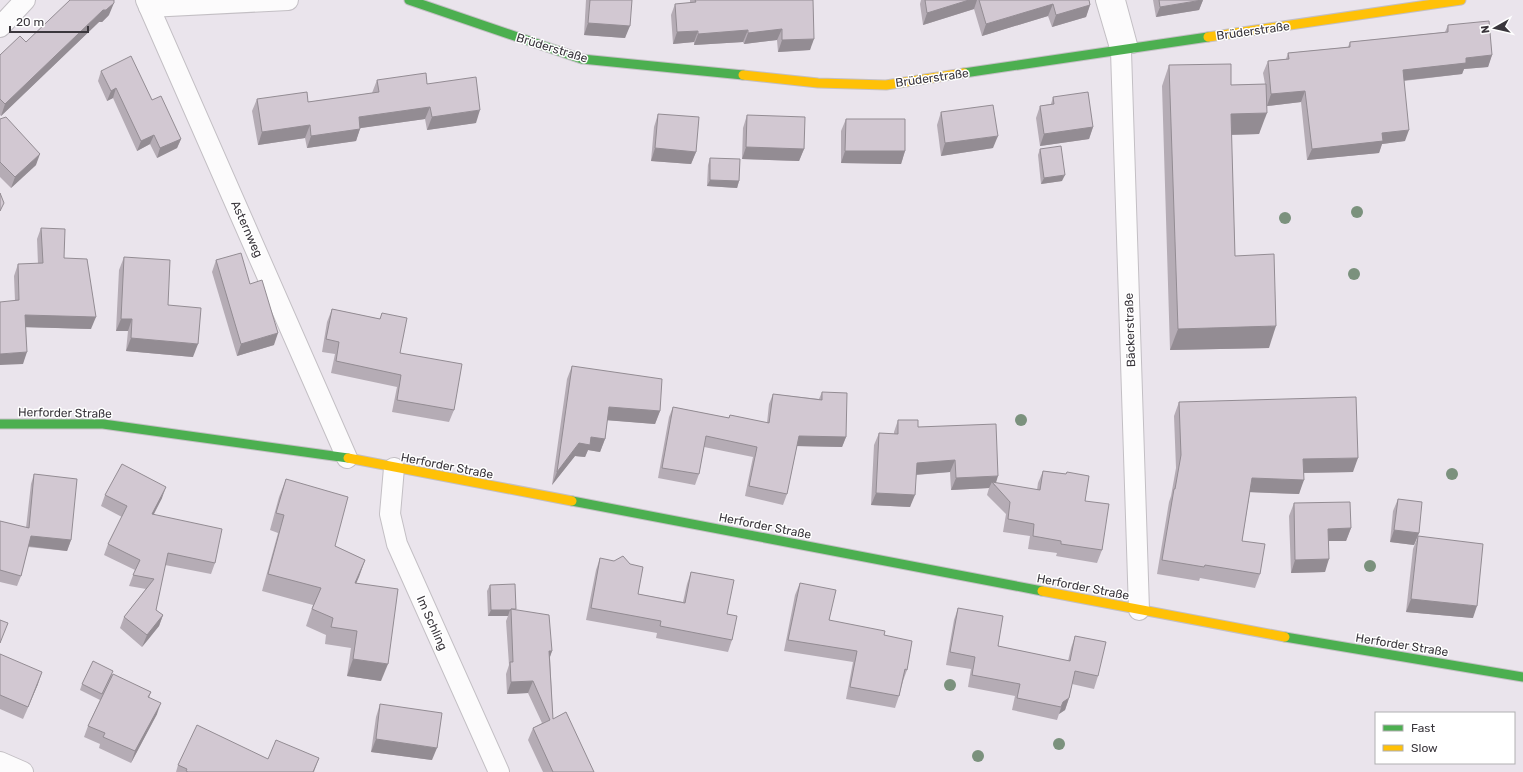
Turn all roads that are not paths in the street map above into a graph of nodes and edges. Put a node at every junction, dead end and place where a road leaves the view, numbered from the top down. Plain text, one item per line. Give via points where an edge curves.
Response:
1 (25, 0) edge
2 (288, 0) edge
3 (409, 0) edge
4 (1106, 0) edge
5 (1120, 0) edge
6 (1461, 0) edge
7 (148, 3) edge
8 (0, 27) edge
9 (1127, 50) junction
10 (0, 424) edge
11 (347, 458) junction
12 (394, 468) junction
13 (1139, 610) junction
14 (1523, 677) edge
15 (0, 762) edge
16 (23, 772) edge
17 (499, 772) edge

1 - 8 street
2 - 7 street
3 - 9 main road, Brüderstraße via 582,59 818,83 886,85
4 - 9 street, Bäckerstraße
5 - 9 lane
6 - 9 main road, Brüderstraße
7 - 11 street, Asternweg
9 - 13 street, Bäckerstraße
10 - 11 main road, Herforder Straße via 102,424
11 - 12 main road, Herforder Straße
12 - 13 main road, Herforder Straße
12 - 17 street, Im Schling via 390,514 397,544
13 - 14 main road, Herforder Straße via 1239,630
15 - 16 street

